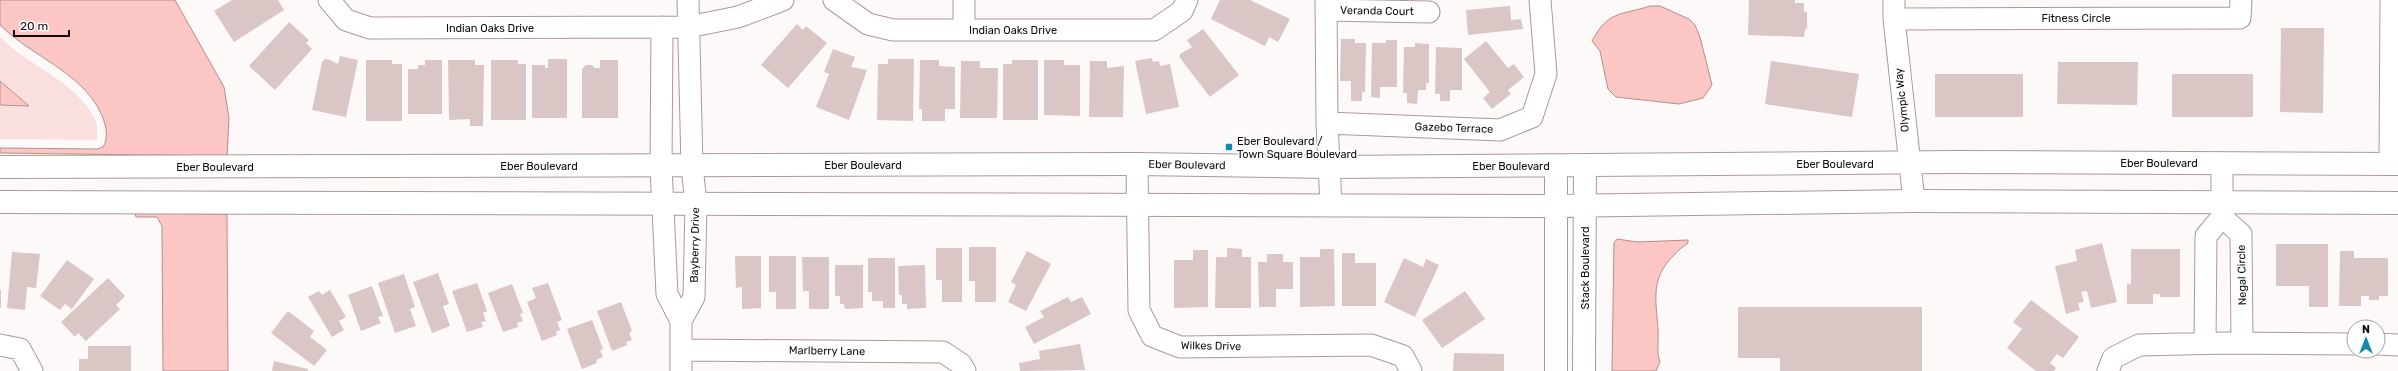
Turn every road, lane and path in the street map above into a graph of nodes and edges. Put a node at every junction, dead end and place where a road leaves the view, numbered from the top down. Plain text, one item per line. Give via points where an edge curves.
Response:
1 (329, 0) edge
2 (688, 0) edge
3 (782, 0) edge
4 (834, 0) edge
5 (964, 0) edge
6 (1187, 0) edge
7 (1540, 0) edge
8 (2241, 0) edge
9 (2391, 0) edge
10 (1326, 5) edge
11 (1894, 10) edge
12 (1429, 12) dead end
13 (662, 27) junction
14 (688, 27) junction
15 (964, 30) junction
16 (662, 81) junction
17 (690, 81) junction
18 (1327, 123) junction
19 (2222, 163) junction
20 (1137, 164) junction
21 (1909, 164) junction
22 (2394, 164) edge
23 (661, 166) junction
24 (692, 166) junction
25 (1556, 166) junction
26 (1585, 166) junction
27 (0, 167) edge
28 (1329, 167) junction
29 (1914, 201) junction
30 (0, 202) edge
31 (2398, 203) edge
32 (662, 204) junction
33 (696, 204) junction
34 (1136, 204) junction
35 (1331, 205) junction
36 (1556, 206) junction
37 (1585, 206) junction
38 (2222, 209) junction
39 (681, 321) junction
40 (2205, 343) junction
41 (2242, 343) junction
42 (2346, 344) edge
43 (2386, 344) edge
44 (0, 345) edge
45 (2398, 345) edge
46 (682, 350) junction
47 (32, 371) edge
48 (681, 371) edge
49 (965, 371) edge
50 (1410, 371) edge
51 (1556, 371) edge
52 (1584, 371) edge
53 (2108, 371) edge

1 - 13 street, Indian Oaks Drive via 346,20 370,28
2 - 14 street
3 - 14 street, Indian Oaks Drive via 738,17
4 - 15 street, Indian Oaks Drive via 868,24 892,30
5 - 15 street
6 - 15 street, Indian Oaks Drive via 1182,11 1154,30
7 - 18 street, Gazebo Terrace via 1546,74 1532,117 1500,130
8 - 11 street, Fitness Circle via 2240,18
9 - 22 street
10 - 12 street, Veranda Court
10 - 18 street
11 - 21 street, Olympic Way
13 - 14 street, Indian Oaks Drive
13 - 16 street
14 - 17 street
16 - 17 street
16 - 23 street
17 - 24 street
18 - 28 street
19 - 21 street, Eber Boulevard
19 - 22 street, Eber Boulevard
19 - 38 street
20 - 24 street, Eber Boulevard
20 - 28 street, Eber Boulevard
20 - 34 street, Wilkes Drive
21 - 26 street, Eber Boulevard
21 - 29 street, Olympic Way
23 - 24 street, Eber Boulevard
23 - 27 street, Eber Boulevard
23 - 32 street
24 - 33 street, Bayberry Drive
25 - 26 street, Eber Boulevard
25 - 28 street, Eber Boulevard
25 - 36 street
26 - 37 street, Stack Boulevard
28 - 35 street
29 - 37 street
29 - 38 street
30 - 32 street
31 - 38 street
32 - 33 street
32 - 39 street via 667,294
33 - 34 street
33 - 39 street, Bayberry Drive via 694,298
34 - 35 street
34 - 50 street, Wilkes Drive via 1139,310 1152,336 1180,347 1370,345 1403,356
35 - 36 street
36 - 37 street
36 - 51 street
37 - 52 street, Stack Boulevard
38 - 40 street via 2206,236
38 - 41 street, Negal Circle via 2241,234
39 - 46 street
40 - 41 street
40 - 53 street via 2139,345 2113,358
41 - 42 street
43 - 45 street
44 - 47 street via 20,349
46 - 48 street
46 - 49 street, Marlberry Lane via 943,352 961,364

